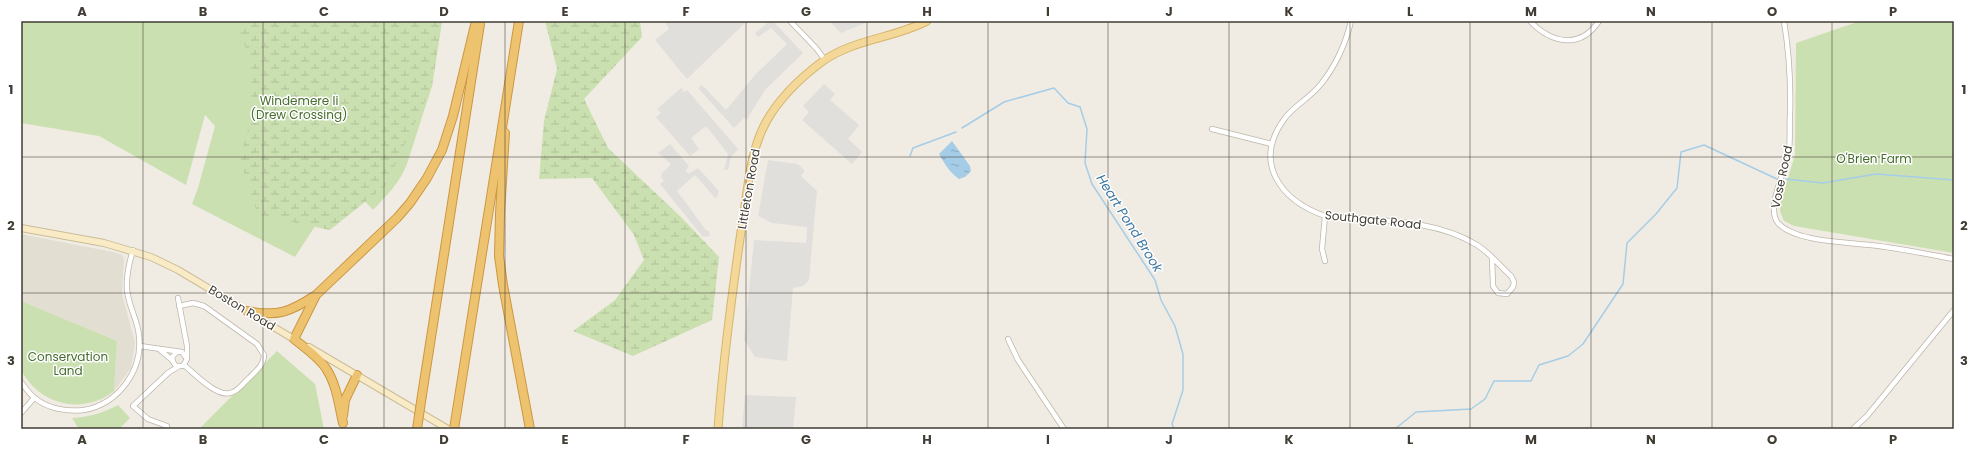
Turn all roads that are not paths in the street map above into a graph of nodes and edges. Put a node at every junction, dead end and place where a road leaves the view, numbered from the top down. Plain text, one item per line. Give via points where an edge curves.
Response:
1 (476, 21) edge
2 (480, 21) edge
3 (518, 21) edge
4 (790, 21) edge
5 (928, 21) edge
6 (1351, 21) edge
7 (1530, 21) edge
8 (1599, 21) edge
9 (1784, 21) edge
10 (825, 60) junction
11 (506, 106) junction
12 (1212, 129) dead end
13 (1272, 144) junction
14 (1325, 216) junction
15 (21, 228) edge
16 (132, 250) junction
17 (1492, 258) junction
18 (1954, 259) edge
19 (1325, 261) dead end
20 (316, 294) junction
21 (178, 298) dead end
22 (179, 306) junction
23 (1954, 310) edge
24 (246, 311) junction
25 (184, 337) junction
26 (294, 338) junction
27 (1008, 339) dead end
28 (140, 346) junction
29 (159, 349) junction
30 (178, 352) junction
31 (187, 357) junction
32 (173, 361) junction
33 (184, 365) junction
34 (179, 366) junction
35 (168, 373) junction
36 (357, 375) junction
37 (21, 382) edge
38 (34, 398) junction
39 (21, 413) edge
40 (168, 426) dead end
41 (343, 426) edge
42 (530, 428) edge
43 (416, 429) edge
44 (448, 429) edge
45 (454, 429) edge
46 (718, 429) edge
47 (1064, 429) edge
48 (1853, 429) edge

1 - 20 highway via 453,116 442,150 427,178 397,218
2 - 43 highway, bridge
3 - 11 highway
4 - 10 street
5 - 10 main road, Littleton Road via 848,49
6 - 13 street, Southgate Road via 1334,66 1321,84 1285,117
7 - 8 street via 1547,36 1566,40 1587,34
9 - 18 street, Vose Road via 1790,68 1790,137 1788,155 1774,203 1775,219 1785,229 1816,238
10 - 46 main road, Littleton Road via 785,94 766,122 758,141 750,173 726,330
11 - 42 highway via 499,256
11 - 45 highway via 488,202
12 - 13 street
13 - 14 street, Southgate Road via 1270,163 1275,178 1285,192 1311,211
14 - 17 street, Southgate Road via 1421,224 1474,243
14 - 19 street via 1322,249
15 - 16 main road, Boston Road
16 - 24 main road, Boston Road via 164,263
16 - 28 street via 128,268 128,298 138,328
17 - 17 street, Southgate Road via 1494,288 1498,293 1507,294 1513,289 1513,280
20 - 24 highway via 288,312 272,314
20 - 26 highway
21 - 22 street
22 - 25 street
22 - 33 street via 193,303 204,306 257,344 264,355 261,366 229,394 221,393 209,386
23 - 48 street
24 - 26 main road, Boston Road
25 - 30 street via 184,343
25 - 31 street
26 - 36 main road, Boston Road
26 - 41 highway via 327,369 336,393
27 - 47 street via 1018,360
28 - 29 street
28 - 38 street via 137,364 131,377 118,393 101,405 88,409 68,410 50,406
29 - 30 street
29 - 32 street
30 - 31 street via 184,353
30 - 32 street via 173,355
31 - 33 street
32 - 34 street
32 - 35 street
33 - 34 street
34 - 35 street
35 - 40 street via 134,406 148,419
36 - 41 highway via 345,400
36 - 44 main road, Boston Road
37 - 38 street
38 - 39 street

